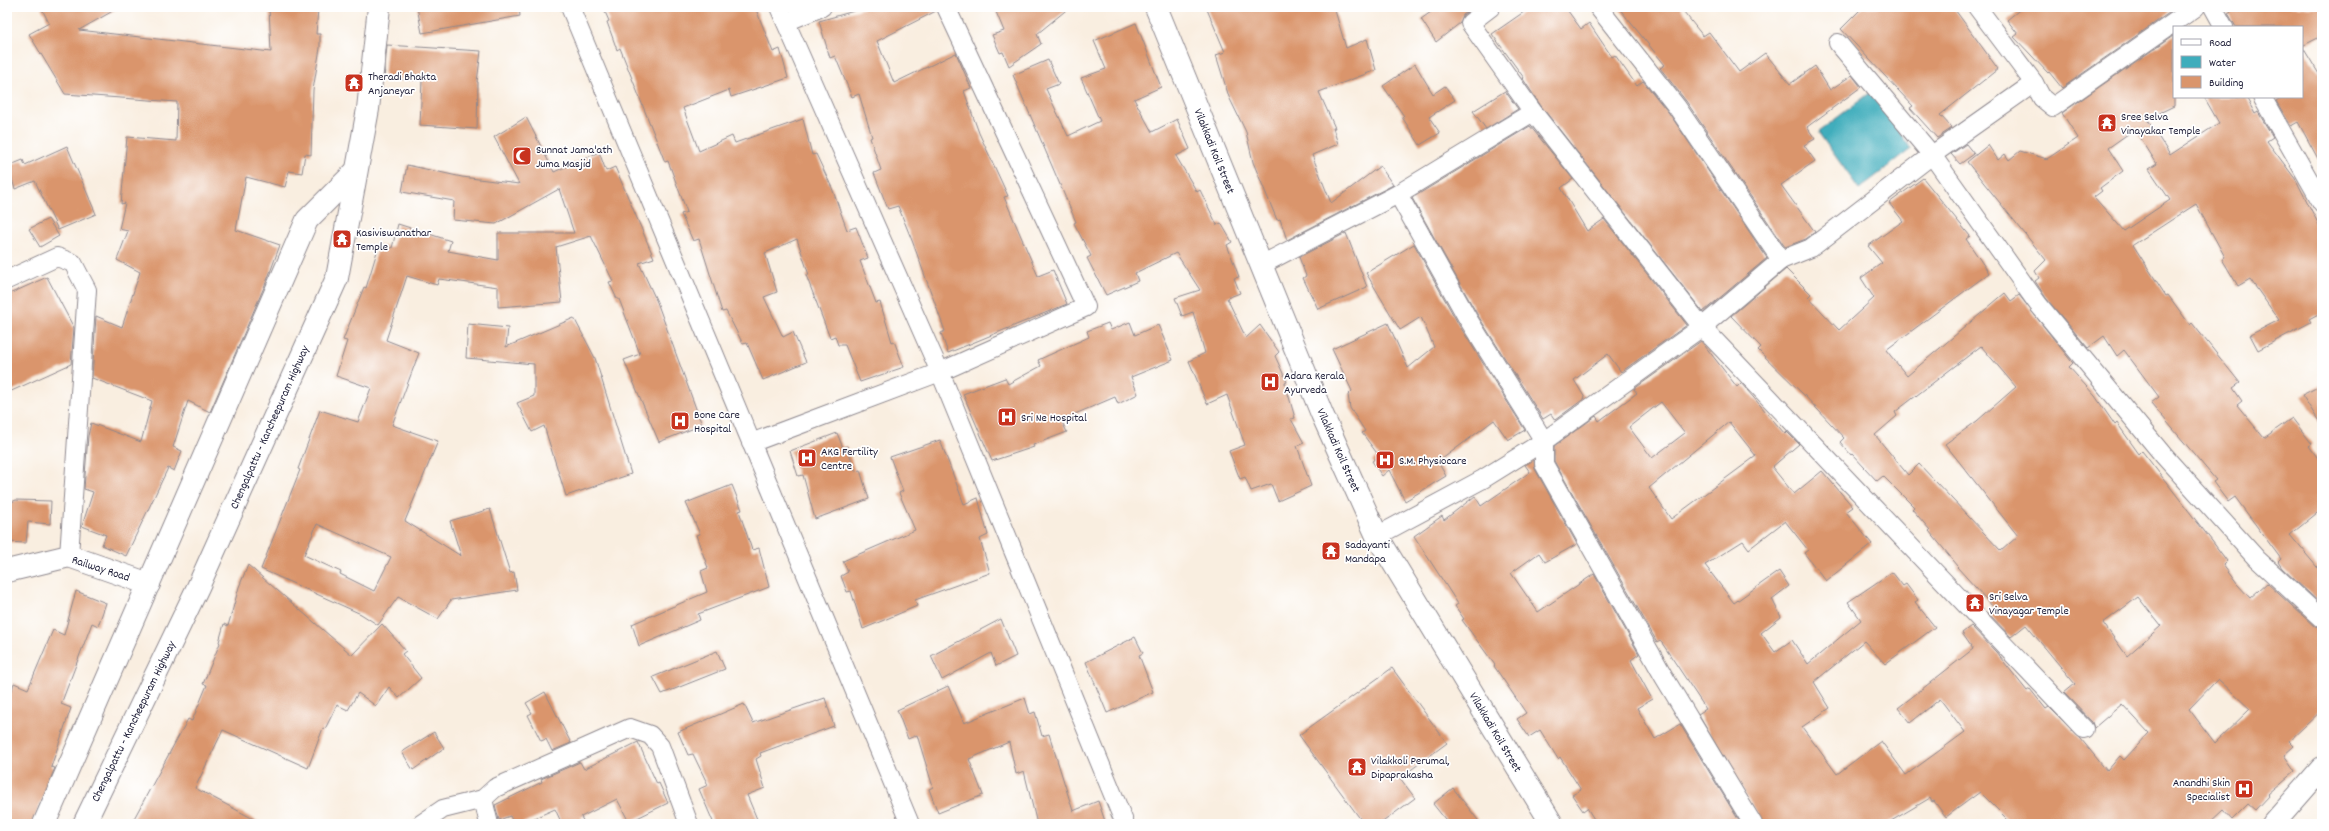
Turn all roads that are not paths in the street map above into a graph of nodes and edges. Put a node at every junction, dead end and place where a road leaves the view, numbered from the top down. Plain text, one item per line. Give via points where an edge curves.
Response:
1 (378, 7) edge
2 (570, 7) edge
3 (822, 7) edge
4 (946, 7) edge
5 (1156, 7) edge
6 (1491, 7) edge
7 (1598, 7) edge
8 (1977, 7) edge
9 (2196, 7) edge
10 (2214, 7) edge
11 (782, 15) edge
12 (2224, 26) edge
13 (1838, 43) dead end
14 (2034, 83) junction
15 (2263, 98) edge
16 (1533, 112) junction
17 (1932, 155) junction
18 (356, 172) junction
19 (1398, 194) junction
20 (2322, 203) edge
21 (1781, 260) junction
22 (1261, 265) junction
23 (7, 280) edge
24 (1702, 327) junction
25 (940, 372) junction
26 (1544, 441) junction
27 (750, 443) junction
28 (1377, 536) junction
29 (69, 556) junction
30 (7, 570) edge
31 (149, 584) junction
32 (2322, 619) edge
33 (2084, 729) dead end
34 (2322, 768) edge
35 (483, 799) junction
36 (44, 824) edge
37 (84, 824) edge
38 (421, 824) edge
39 (489, 824) edge
40 (689, 824) edge
41 (910, 824) edge
42 (1125, 824) edge
43 (1552, 824) edge
44 (1753, 824) edge
45 (2273, 824) edge

1 - 18 main road, Chengalpattu - Kancheepuram Highway via 368,109
2 - 27 street
3 - 11 street
4 - 25 street via 1086,306
5 - 22 main road, Vilakkadi Koil Street
6 - 16 street via 1470,23
7 - 21 street via 1677,107
8 - 14 street
9 - 14 street via 2054,107 2042,98
10 - 12 street
11 - 25 street
13 - 17 street
14 - 17 street
15 - 20 street
16 - 19 street
16 - 24 street
17 - 21 street via 1811,248
17 - 32 street via 2038,304 2164,456 2257,559
18 - 31 main road via 307,220
18 - 37 main road, Chengalpattu - Kancheepuram Highway via 337,278 198,587
19 - 22 street
19 - 26 street via 1468,319
21 - 24 street
22 - 28 main road, Vilakkadi Koil Street via 1322,414
23 - 29 street via 57,257 73,263 87,290
24 - 26 street
24 - 33 street
25 - 27 street
25 - 42 street
26 - 28 street via 1482,479
26 - 44 street via 1544,464 1664,677
27 - 41 street
28 - 43 main road, Vilakkadi Koil Street
29 - 30 main road, Railway Road
29 - 31 main road, Railway Road
31 - 36 main road
34 - 45 main road
35 - 38 street via 443,809
35 - 39 street
35 - 40 street via 495,788 630,728 650,735 660,746

